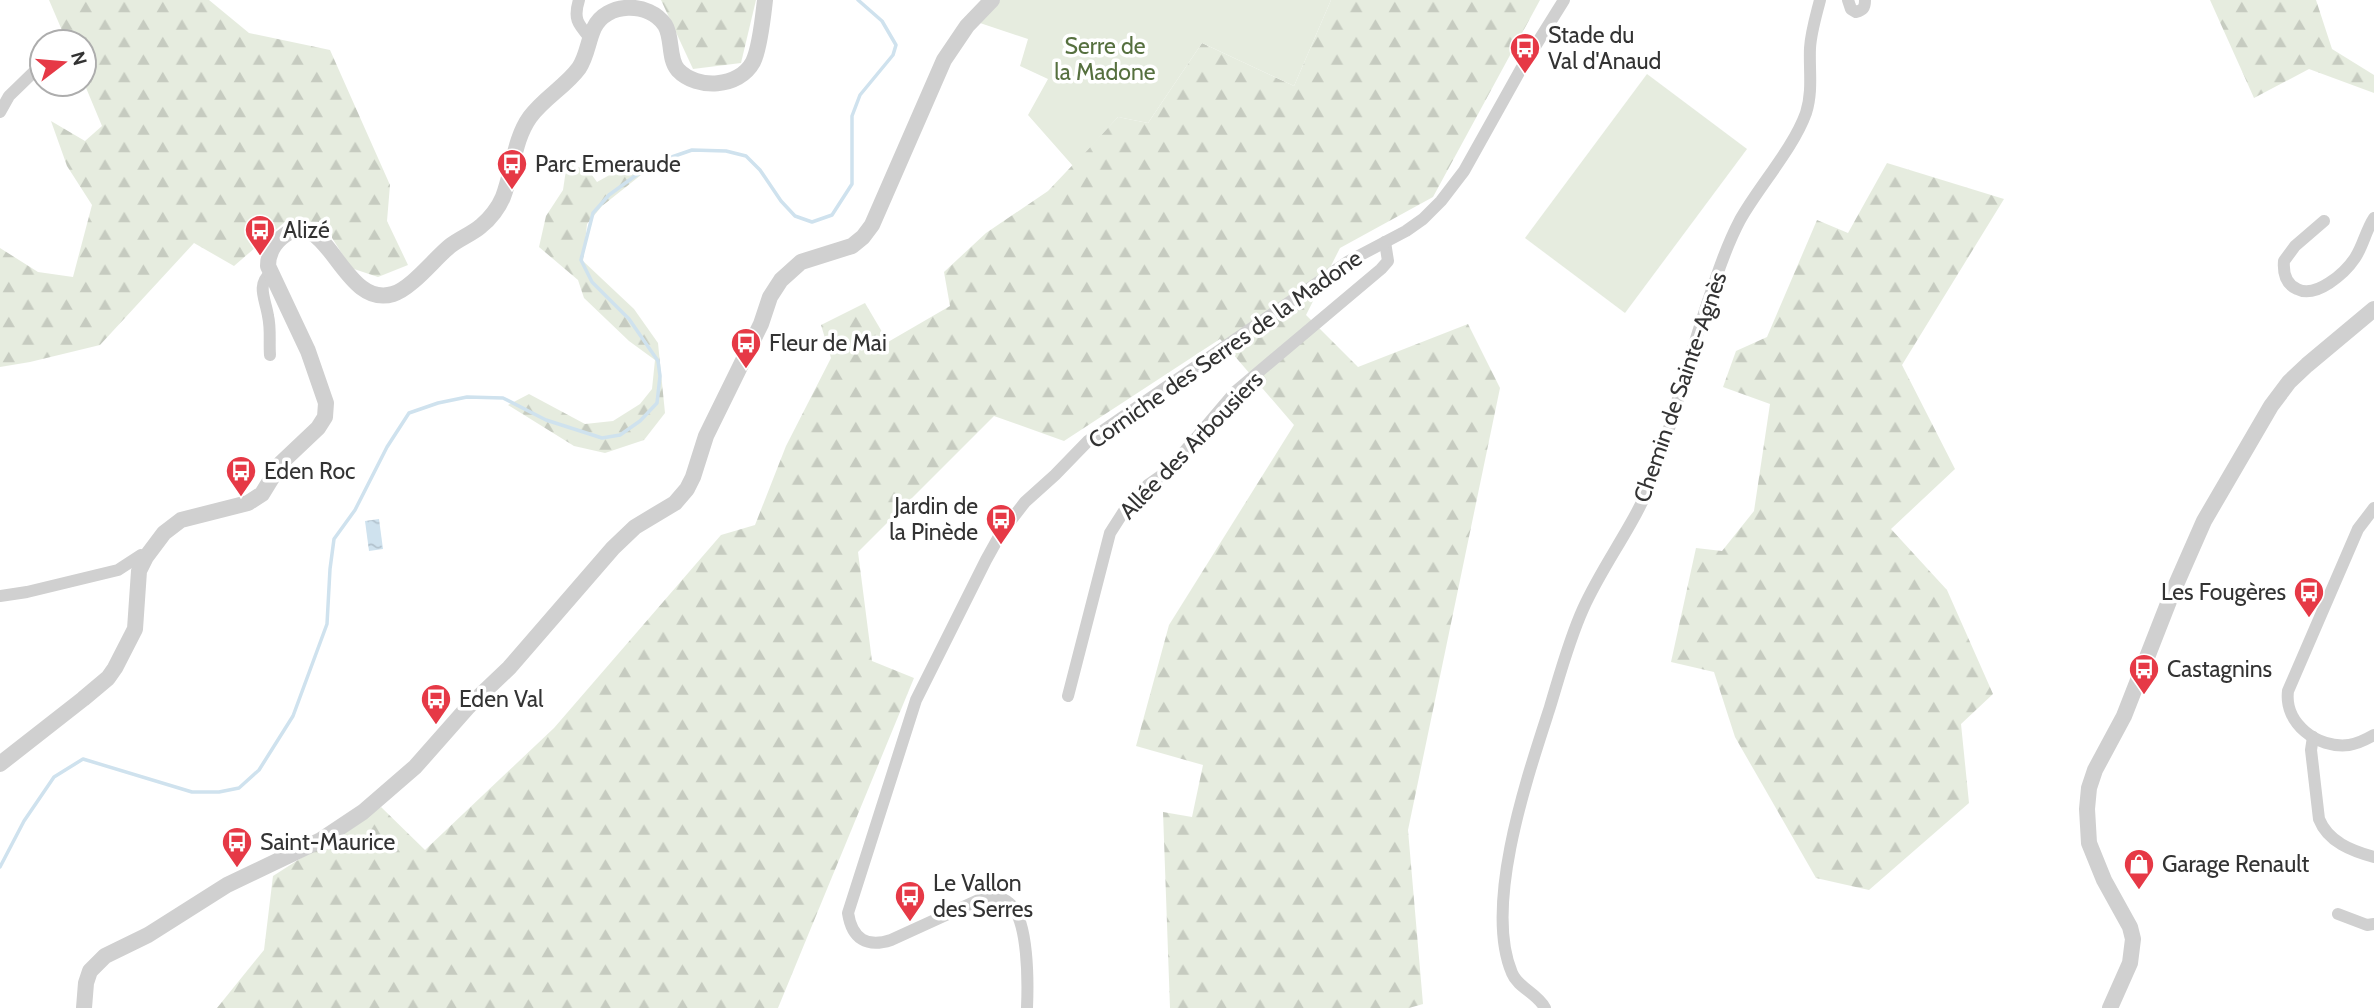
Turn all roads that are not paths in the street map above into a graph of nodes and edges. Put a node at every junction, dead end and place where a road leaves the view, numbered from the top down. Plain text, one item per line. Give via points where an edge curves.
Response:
1 (579, 0) edge
2 (765, 0) edge
3 (992, 0) edge
4 (1564, 0) edge
5 (1820, 0) edge
6 (1848, 0) edge
7 (1865, 0) edge
8 (590, 38) junction
9 (28, 77) edge
10 (0, 112) edge
11 (2374, 218) edge
12 (2324, 221) dead end
13 (1385, 242) junction
14 (270, 274) junction
15 (2374, 309) edge
16 (270, 355) dead end
17 (2374, 508) edge
18 (146, 557) junction
19 (0, 596) edge
20 (1068, 696) dead end
21 (2374, 734) edge
22 (2313, 737) junction
23 (0, 764) edge
24 (2374, 856) edge
25 (2338, 914) dead end
26 (2374, 923) edge
27 (83, 1008) edge
28 (1027, 1008) edge
29 (1545, 1008) edge
30 (2110, 1008) edge

1 - 8 street via 575,12
2 - 8 street via 752,63 732,80 716,84 700,82 677,69 669,33 651,13 634,7 606,13
3 - 27 street via 944,60 863,237 852,246 801,262 781,280 706,436 693,477 675,503 635,527 612,548 509,667 391,789 321,840 227,886 148,936 106,956 90,971
4 - 13 street, Corniche des Serres de la Madone via 1464,171 1423,219
5 - 29 street, Chemin de Sainte-Agnès via 1804,117 1740,220 1723,258 1654,474 1583,608 1520,803 1505,878 1503,932 1517,982
6 - 7 street via 1856,12 1863,10
8 - 14 street via 578,69 522,130 502,199 493,214 402,290 369,294 348,275 322,239 309,231 282,237 268,258
9 - 10 street
11 - 12 street via 2351,264 2321,289 2306,293 2286,279 2284,261
13 - 20 street, Allée des Arbousiers via 1388,261 1381,269 1236,391 1168,471 1126,508 1110,533
13 - 28 street, Corniche des Serres de la Madone via 1349,261 1115,421 1025,502 996,542 916,700 848,913 850,925 865,941 883,943 983,898 1008,902 1022,932
14 - 16 street via 262,285
14 - 18 street via 308,351 326,403 325,417 281,463 262,494 248,503 181,520
15 - 30 street via 2307,365 2271,406 2204,521 2124,716 2095,770 2087,809 2089,843 2133,939 2130,963
17 - 22 street via 2358,529 2288,691 2291,715
18 - 19 street via 135,557 118,570
18 - 23 street via 139,571 135,629 108,678
21 - 22 street via 2349,745
22 - 24 street via 2323,828 2342,845
25 - 26 street via 2367,925

